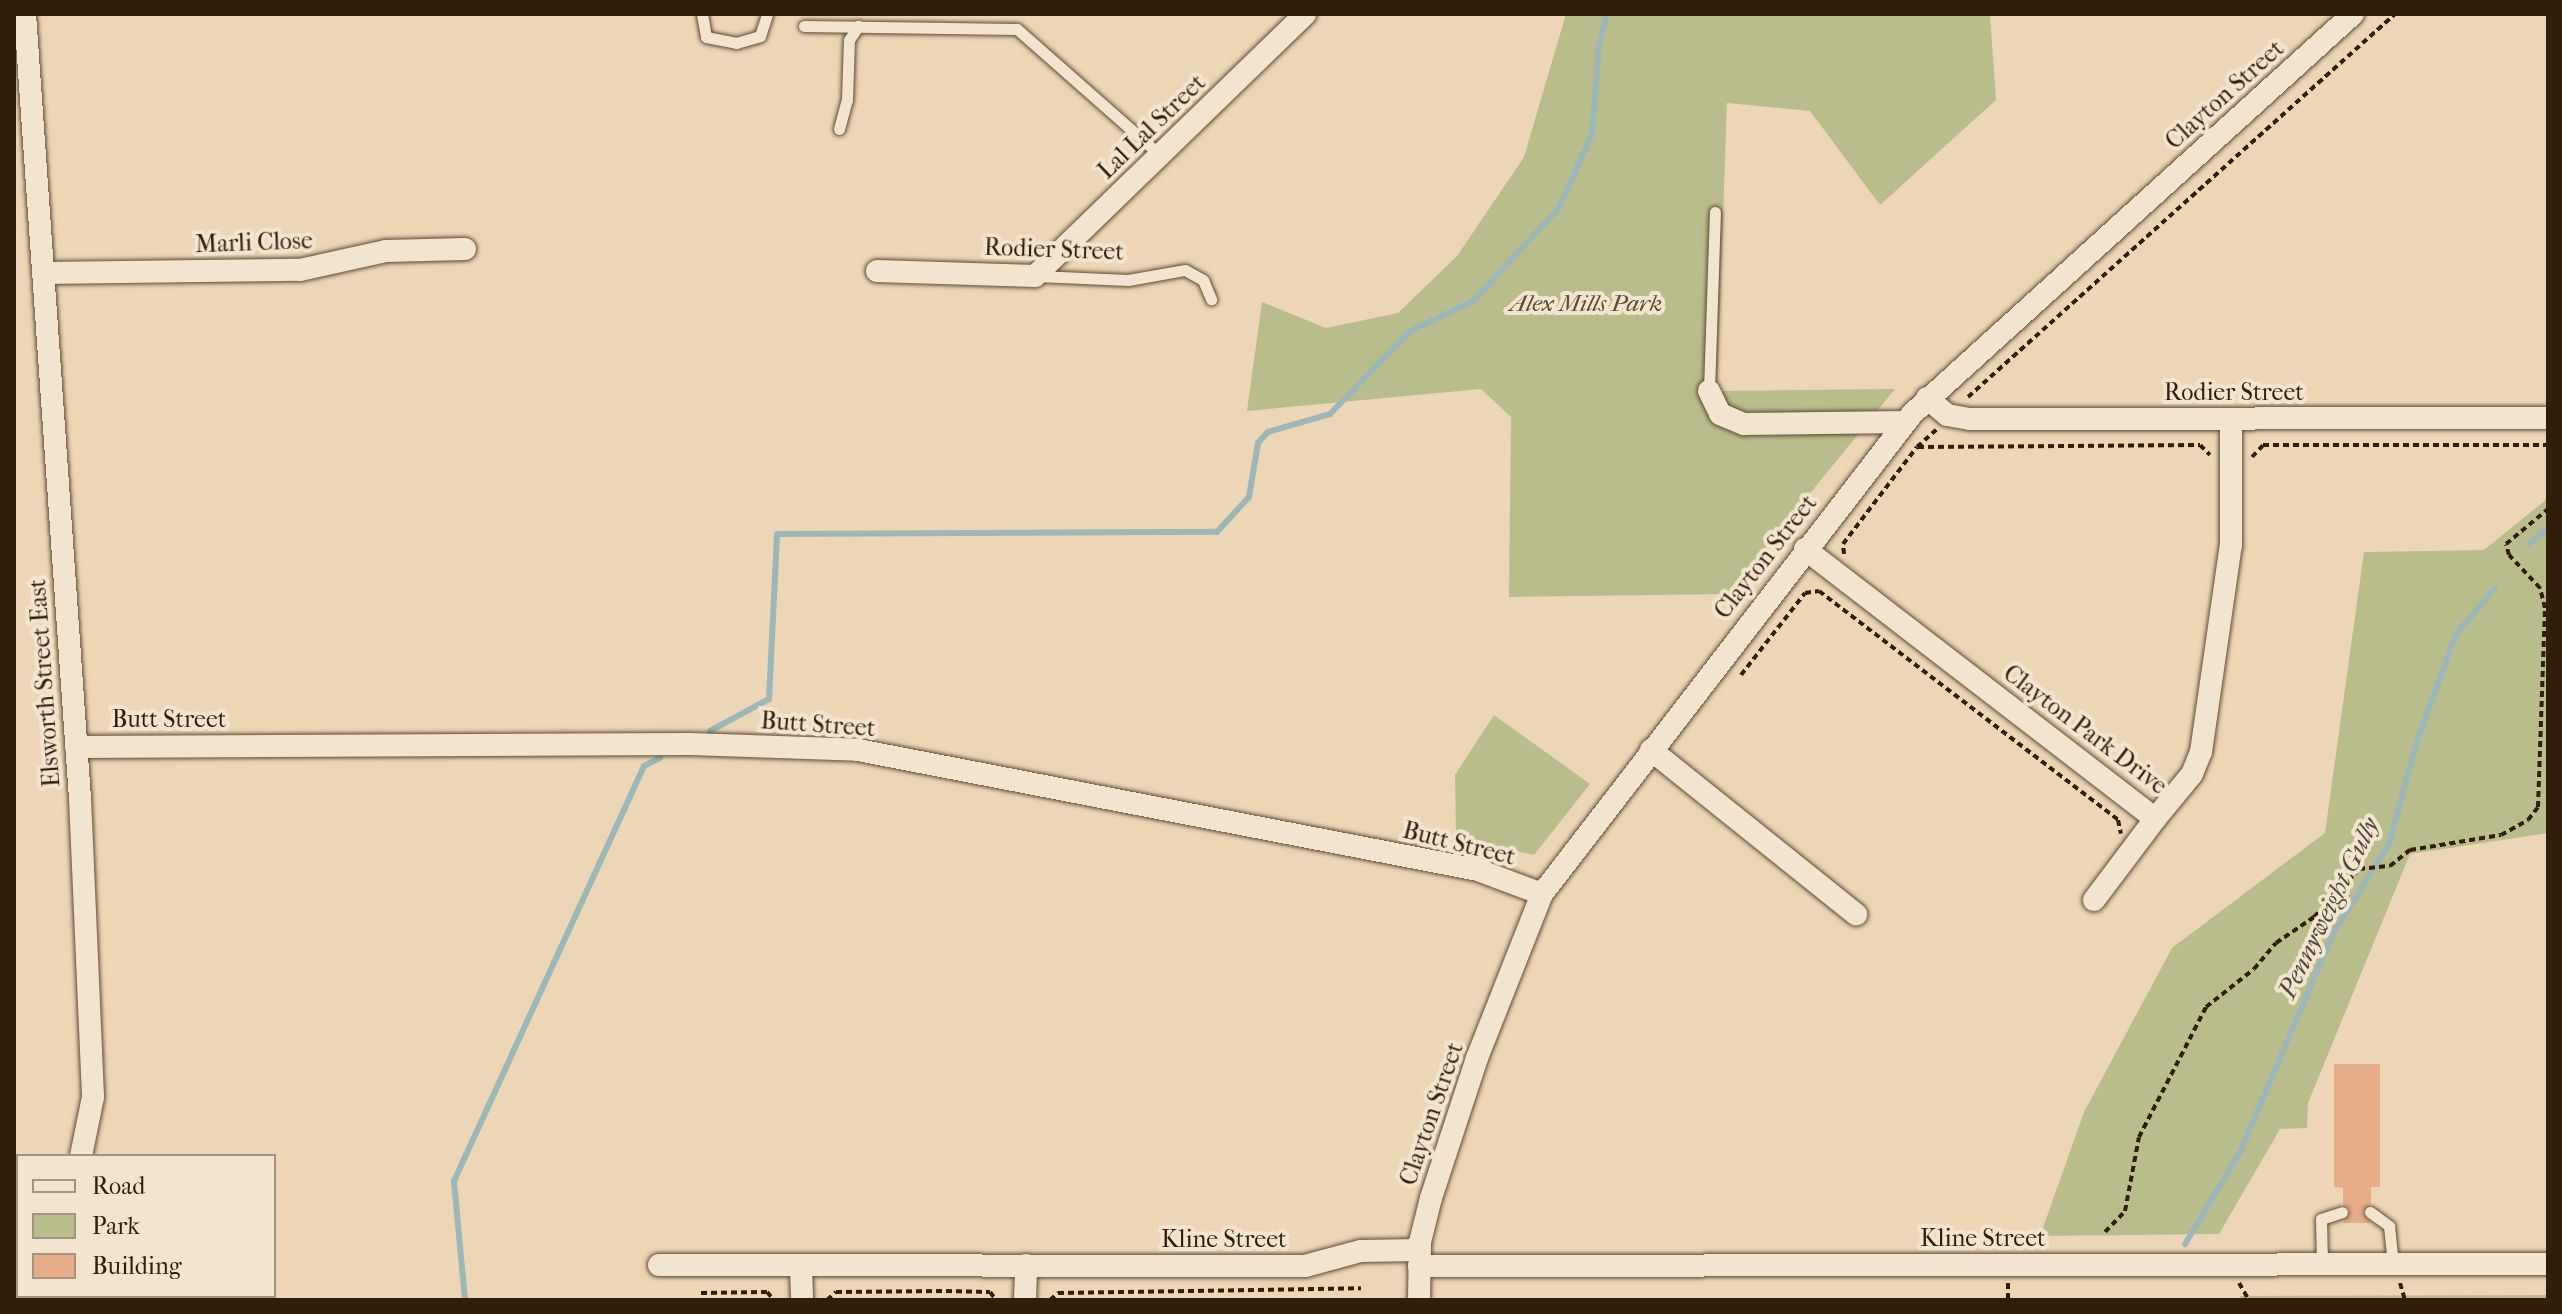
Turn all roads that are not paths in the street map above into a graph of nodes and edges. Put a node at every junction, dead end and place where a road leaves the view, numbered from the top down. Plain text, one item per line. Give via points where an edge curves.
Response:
1 (25, 14) edge
2 (702, 14) edge
3 (767, 14) edge
4 (1305, 14) edge
5 (2353, 14) edge
6 (804, 26) dead end
7 (858, 26) junction
8 (839, 129) dead end
9 (1160, 155) junction
10 (1715, 212) dead end
11 (465, 249) dead end
12 (877, 271) dead end
13 (43, 273) junction
14 (1035, 276) junction
15 (1211, 299) dead end
16 (1709, 391) joint
17 (1927, 398) junction
18 (2548, 418) edge
19 (2231, 419) junction
20 (1904, 422) junction
21 (1805, 549) junction
22 (76, 747) junction
23 (1651, 750) junction
24 (2155, 819) junction
25 (1542, 894) junction
26 (2094, 900) dead end
27 (1856, 914) dead end
28 (81, 1154) edge
29 (2342, 1212) dead end
30 (2370, 1212) dead end
31 (1419, 1258) junction
32 (2322, 1263) junction
33 (2393, 1263) junction
34 (2548, 1264) edge
35 (659, 1265) dead end
36 (1026, 1265) junction
37 (801, 1268) junction
38 (802, 1300) edge
39 (1025, 1300) edge
40 (1419, 1300) edge

1 - 13 street, Elsworth Street East
2 - 3 lane via 704,35 730,43 760,36
4 - 9 street, Lal Lal Street
5 - 17 street, Clayton Street
6 - 7 lane
7 - 8 lane via 849,40 847,100
7 - 9 lane via 1017,29
9 - 14 street, Lal Lal Street
10 - 16 lane
11 - 13 street, Marli Close via 386,251 300,270
12 - 14 street, Rodier Street
13 - 22 street, Elsworth Street East
14 - 15 lane, Rodier Street via 1128,280 1185,270 1203,280
16 - 20 street via 1720,414 1744,424
17 - 19 street, Rodier Street via 1950,416
17 - 20 street, Clayton Street
18 - 19 street, Rodier Street
19 - 24 street, Clayton Park Drive via 2242,459 2201,752 2192,774
20 - 21 street, Clayton Street
21 - 23 street, Clayton Street
21 - 24 street, Clayton Park Drive
22 - 25 street, Butt Street via 690,744 858,750 1478,870
22 - 28 street, Elsworth Street East via 93,1097
23 - 25 street, Clayton Street
23 - 27 street
24 - 26 street
25 - 31 street, Clayton Street via 1477,1058 1431,1198
29 - 32 lane via 2321,1219
30 - 33 lane via 2388,1223
31 - 32 street, Kline Street
31 - 36 street, Kline Street via 1361,1251 1305,1266
31 - 40 street, Clayton Street
32 - 33 street, Kline Street
33 - 34 street, Kline Street
35 - 37 street, Kline Street
36 - 37 street, Kline Street
36 - 39 street
37 - 38 street

